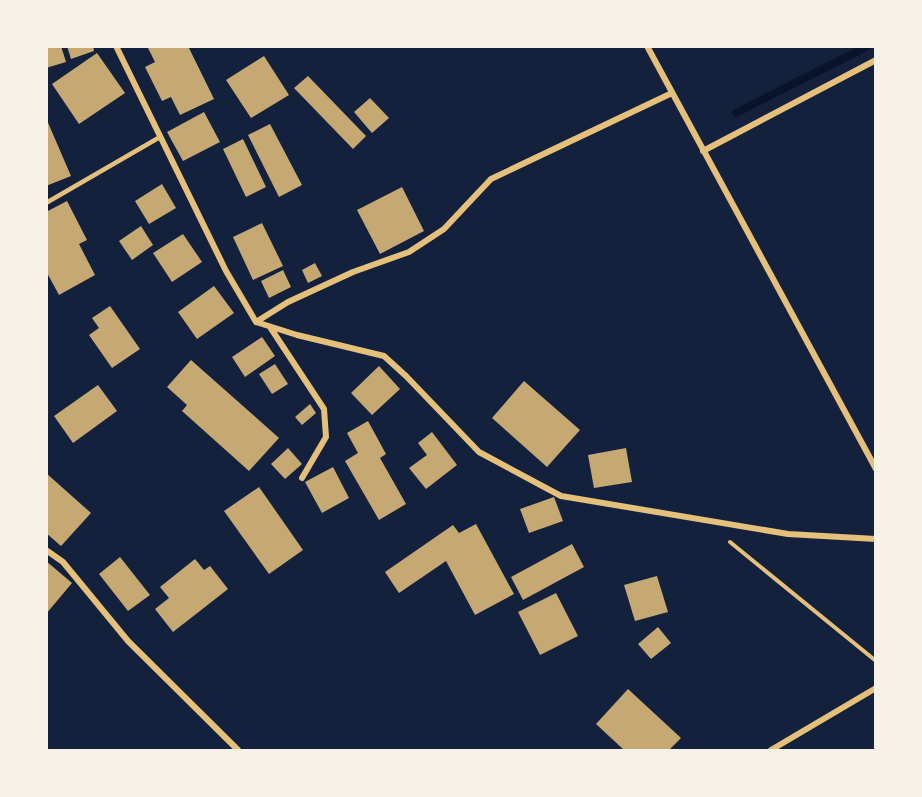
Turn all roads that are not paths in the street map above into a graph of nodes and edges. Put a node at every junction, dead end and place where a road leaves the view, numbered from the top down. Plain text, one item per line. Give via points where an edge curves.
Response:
1 (116, 46) edge
2 (647, 46) edge
3 (876, 60) edge
4 (672, 93) junction
5 (160, 137) junction
6 (703, 151) junction
7 (46, 202) edge
8 (256, 322) junction
9 (270, 327) junction
10 (876, 470) edge
11 (302, 478) dead end
12 (876, 539) edge
13 (46, 550) edge
14 (876, 688) edge
15 (238, 750) edge
16 (771, 750) edge

1 - 5 street
2 - 4 street
3 - 6 street
4 - 6 street
4 - 8 street via 491,179 444,229 409,252 342,277
5 - 7 lane
5 - 8 street via 226,271
6 - 10 street
8 - 9 street
9 - 11 street via 324,409 326,437
9 - 12 street via 384,356 479,452 561,495 788,534
13 - 15 street via 63,562 128,641
14 - 16 street

